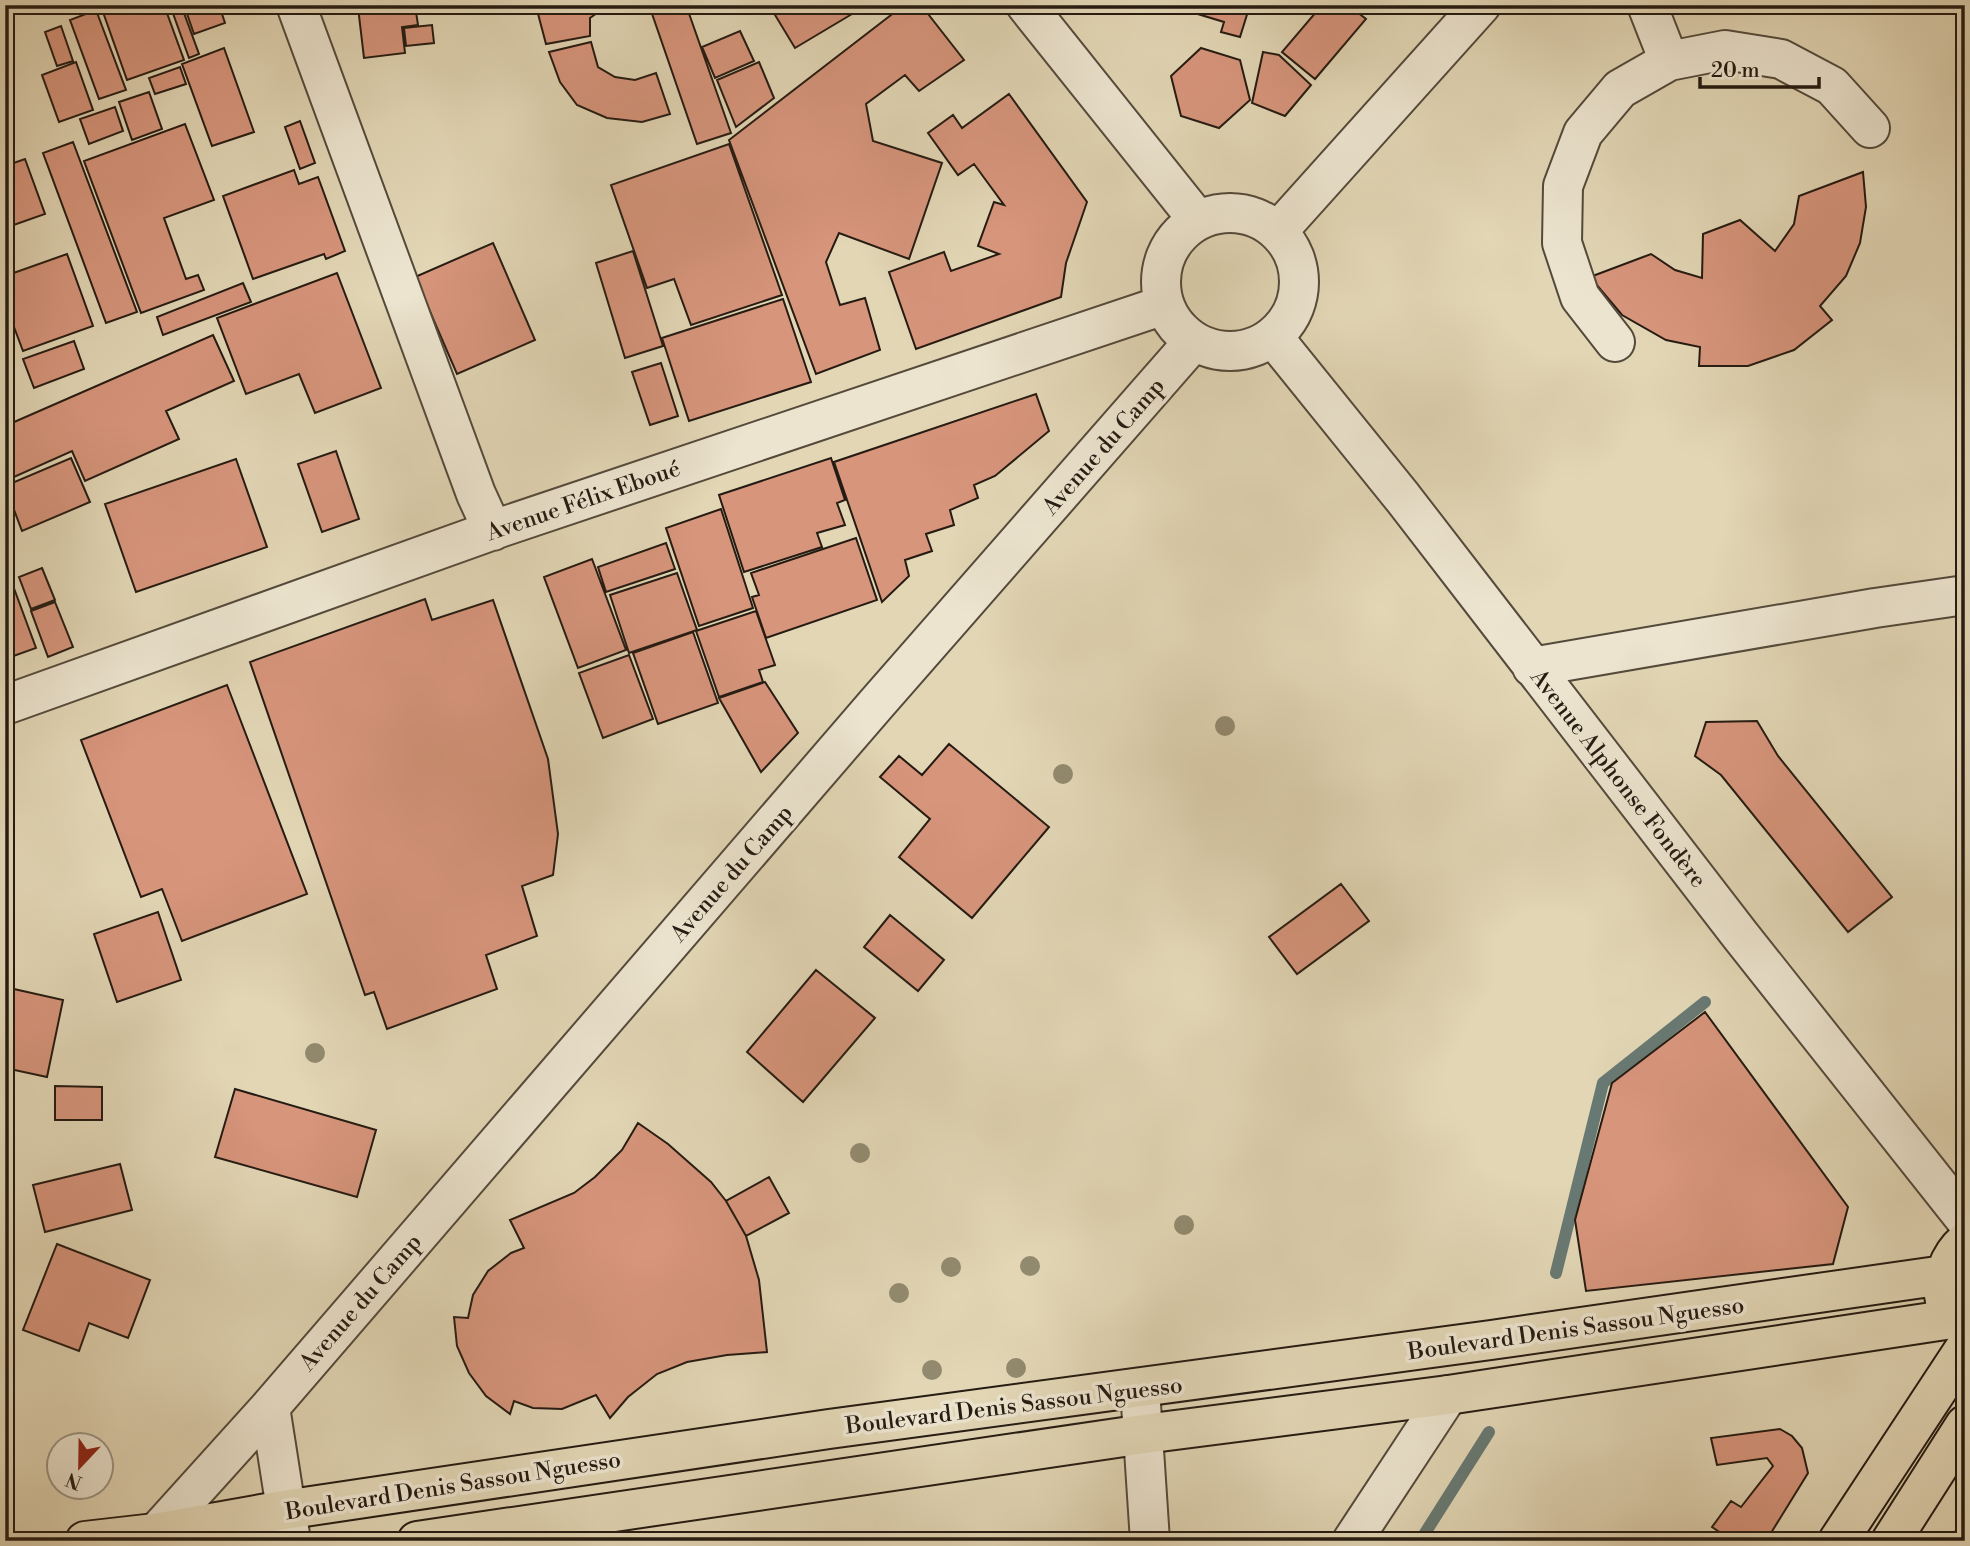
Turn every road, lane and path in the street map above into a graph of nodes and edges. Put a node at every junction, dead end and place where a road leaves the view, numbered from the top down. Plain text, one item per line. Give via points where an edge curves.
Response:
1 (296, 5) edge
2 (1026, 5) edge
3 (1481, 5) edge
4 (1647, 5) edge
5 (1669, 61) junction
6 (1870, 128) dead end
7 (1197, 219) junction
8 (1278, 231) junction
9 (1164, 305) junction
10 (1273, 337) junction
11 (1194, 341) junction
12 (1615, 342) dead end
13 (493, 531) junction
14 (1965, 596) edge
15 (1532, 667) junction
16 (5, 705) edge
17 (1965, 1219) edge
18 (1965, 1242) edge
19 (1944, 1275) junction
20 (1961, 1333) edge
21 (1140, 1389) junction
22 (1448, 1395) junction
23 (270, 1408) junction
24 (1965, 1425) edge
25 (1144, 1434) junction
26 (288, 1525) edge
27 (152, 1537) edge
28 (85, 1541) edge
29 (416, 1541) edge
30 (1150, 1541) edge
31 (1352, 1541) edge
32 (1838, 1541) edge
33 (1891, 1541) edge

1 - 13 street
2 - 7 street
3 - 8 street
4 - 5 street
5 - 6 street via 1725,50 1782,59 1832,86
5 - 12 street via 1620,89 1583,133 1563,186 1562,243 1580,297
7 - 8 street via 1225,212 1254,216
7 - 9 street via 1173,241 1160,272
8 - 10 street via 1292,250 1300,273 1299,297 1289,319
9 - 11 street via 1181,332
9 - 13 street, Avenue Félix Eboué
10 - 11 street via 1248,349 1220,351
10 - 15 street, Avenue Alphonse Fondère
11 - 23 street, Avenue du Camp
13 - 16 street, Avenue Félix Eboué
14 - 15 street
15 - 17 street, Avenue Alphonse Fondère
18 - 19 main road
19 - 20 main road via 1944,1297
19 - 21 main road, Boulevard Denis Sassou Nguesso
20 - 22 main road, Boulevard Denis Sassou Nguesso
20 - 32 main road
21 - 25 street
21 - 26 main road, Boulevard Denis Sassou Nguesso via 829,1429
22 - 25 main road, Boulevard Denis Sassou Nguesso
22 - 31 street
23 - 26 street
23 - 27 street, Avenue du Camp
24 - 33 main road
25 - 29 main road, Boulevard Denis Sassou Nguesso
25 - 30 street
26 - 27 main road, Boulevard Denis Sassou Nguesso
27 - 28 main road, Boulevard Denis Sassou Nguesso

